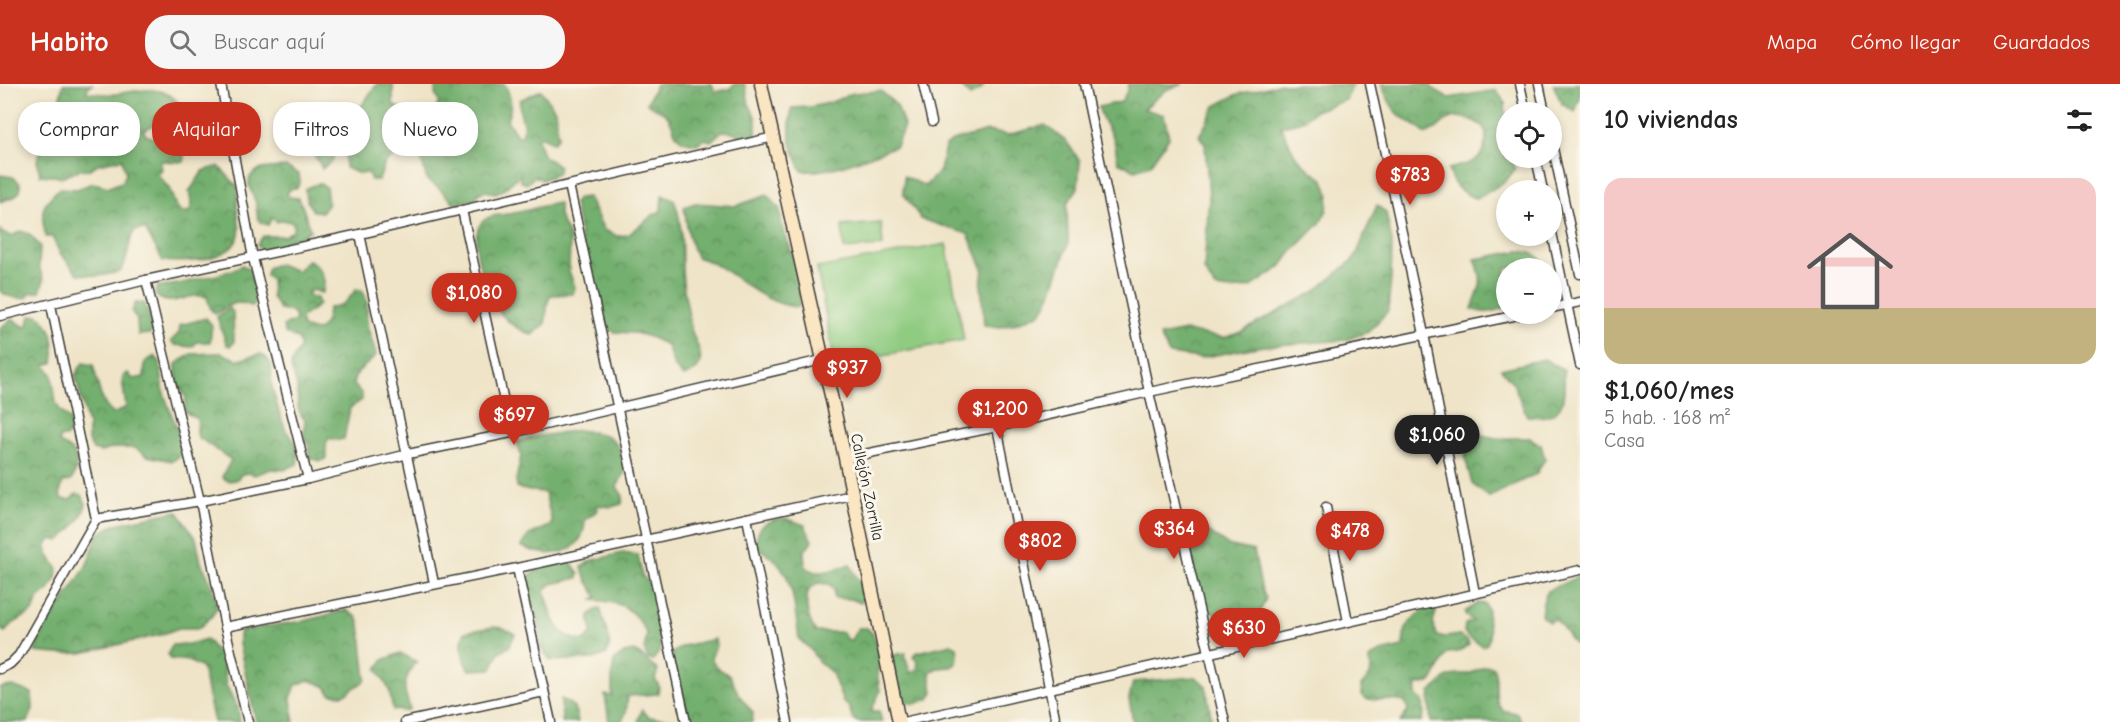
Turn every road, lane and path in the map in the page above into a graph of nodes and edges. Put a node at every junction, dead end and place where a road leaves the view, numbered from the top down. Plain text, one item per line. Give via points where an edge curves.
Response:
1 (221, 84) edge
2 (761, 84) edge
3 (923, 84) edge
4 (1084, 84) edge
5 (1370, 84) edge
6 (1520, 84) edge
7 (1539, 84) edge
8 (1524, 102) edge
9 (1543, 102) edge
10 (932, 122) dead end
11 (774, 136) junction
12 (1557, 168) edge
13 (569, 185) junction
14 (462, 210) junction
15 (360, 234) junction
16 (1555, 246) edge
17 (253, 258) junction
18 (1580, 274) edge
19 (146, 280) junction
20 (1580, 302) edge
21 (1568, 304) junction
22 (51, 305) junction
23 (1562, 305) edge
24 (0, 316) edge
25 (1496, 319) edge
26 (1424, 334) junction
27 (822, 360) junction
28 (1580, 365) edge
29 (1149, 392) junction
30 (617, 408) junction
31 (997, 427) junction
32 (511, 433) junction
33 (408, 454) junction
34 (845, 458) junction
35 (308, 479) junction
36 (852, 495) junction
37 (200, 501) junction
38 (1326, 507) dead end
39 (747, 518) junction
40 (96, 519) junction
41 (646, 540) junction
42 (518, 568) junction
43 (1580, 570) edge
44 (434, 583) junction
45 (1475, 593) junction
46 (1348, 622) junction
47 (225, 627) junction
48 (1209, 654) junction
49 (0, 669) edge
50 (1050, 688) junction
51 (544, 692) junction
52 (248, 722) edge
53 (405, 722) edge
54 (551, 722) edge
55 (686, 722) edge
56 (788, 722) edge
57 (901, 722) edge
58 (1056, 722) edge
59 (1225, 722) edge

1 - 17 street
2 - 11 street, Callejón Zorrilla
3 - 10 street
4 - 29 street
5 - 26 street
6 - 8 street
7 - 9 street
11 - 13 street
11 - 27 street, Callejón Zorrilla
12 - 18 street
13 - 14 street
13 - 30 street
14 - 15 street
14 - 32 street
15 - 17 street
15 - 33 street
16 - 21 street
17 - 19 street
17 - 35 street
19 - 22 street
19 - 37 street
20 - 21 street
21 - 23 street
21 - 28 street
22 - 24 street
22 - 40 street
25 - 26 street
26 - 29 street
26 - 45 street
27 - 30 street
27 - 34 street, Callejón Zorrilla
29 - 31 street
29 - 48 street
30 - 32 street
30 - 41 street
31 - 34 street
31 - 50 street
32 - 33 street
33 - 35 street
33 - 44 street
34 - 36 street, Callejón Zorrilla
35 - 37 street
36 - 39 street
36 - 57 street, Callejón Zorrilla
37 - 40 street
37 - 47 street
38 - 46 street
39 - 41 street
39 - 56 street
40 - 49 street via 19,655
41 - 42 street
41 - 55 street
42 - 44 street
42 - 51 street
43 - 45 street
44 - 47 street
45 - 46 street
46 - 48 street
47 - 52 street
48 - 50 street
48 - 59 street
50 - 57 street
50 - 58 street
51 - 53 street
51 - 54 street

